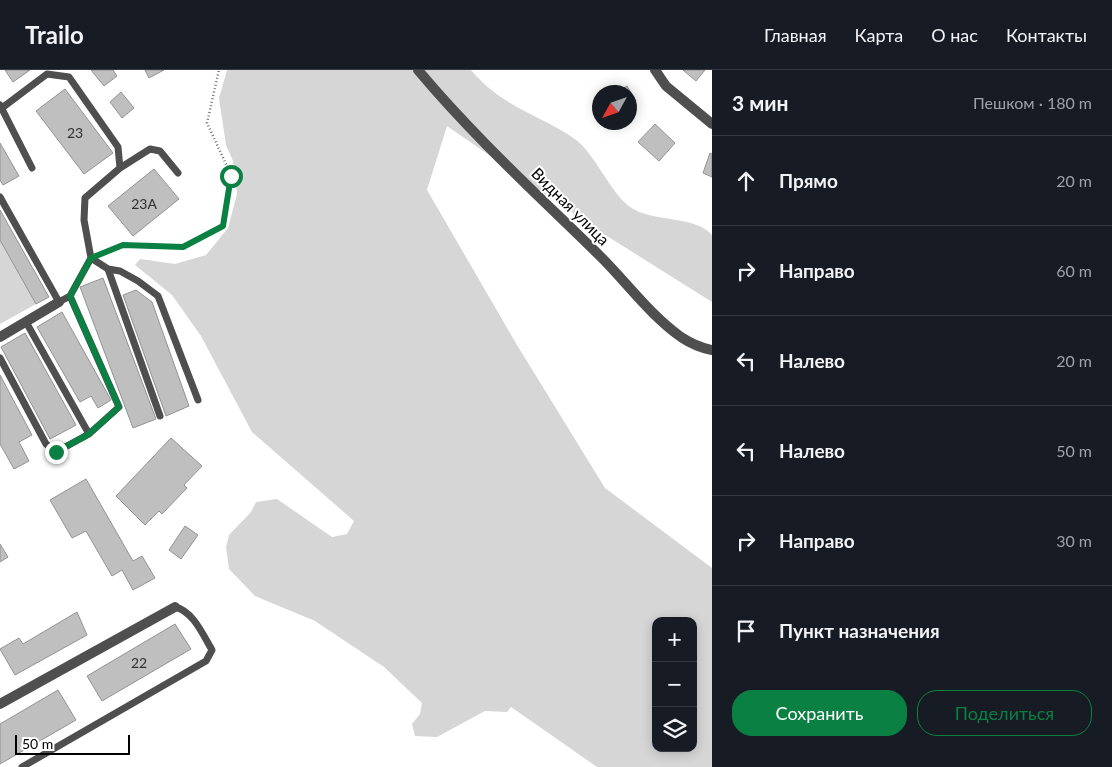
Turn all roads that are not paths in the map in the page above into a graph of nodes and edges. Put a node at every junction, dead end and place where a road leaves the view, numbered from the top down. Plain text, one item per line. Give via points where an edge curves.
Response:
1 (418, 70) edge
2 (655, 70) edge
3 (1, 106) edge
4 (712, 124) edge
5 (32, 168) dead end
6 (120, 168) junction
7 (178, 173) dead end
8 (0, 197) edge
9 (91, 258) junction
10 (108, 269) junction
11 (70, 296) junction
12 (60, 302) junction
13 (26, 322) junction
14 (0, 337) edge
15 (712, 350) edge
16 (0, 358) edge
17 (198, 400) dead end
18 (160, 416) dead end
19 (89, 434) junction
20 (176, 607) joint
21 (0, 704) edge
22 (22, 767) edge

1 - 15 street, Видная улица via 449,108 659,319 682,338
2 - 4 street via 666,86
3 - 5 lane
3 - 6 lane via 47,74 69,77 118,147
6 - 7 lane via 150,149 160,151
6 - 9 lane via 85,198 84,220
8 - 12 lane
9 - 10 lane
9 - 11 lane
10 - 17 lane via 126,274 158,296
10 - 18 lane
11 - 12 lane
11 - 19 lane via 119,407
12 - 13 street
13 - 14 street
13 - 19 lane
16 - 19 lane via 46,444 56,452
20 - 21 street
20 - 22 lane via 184,608 190,614 212,650 206,661

